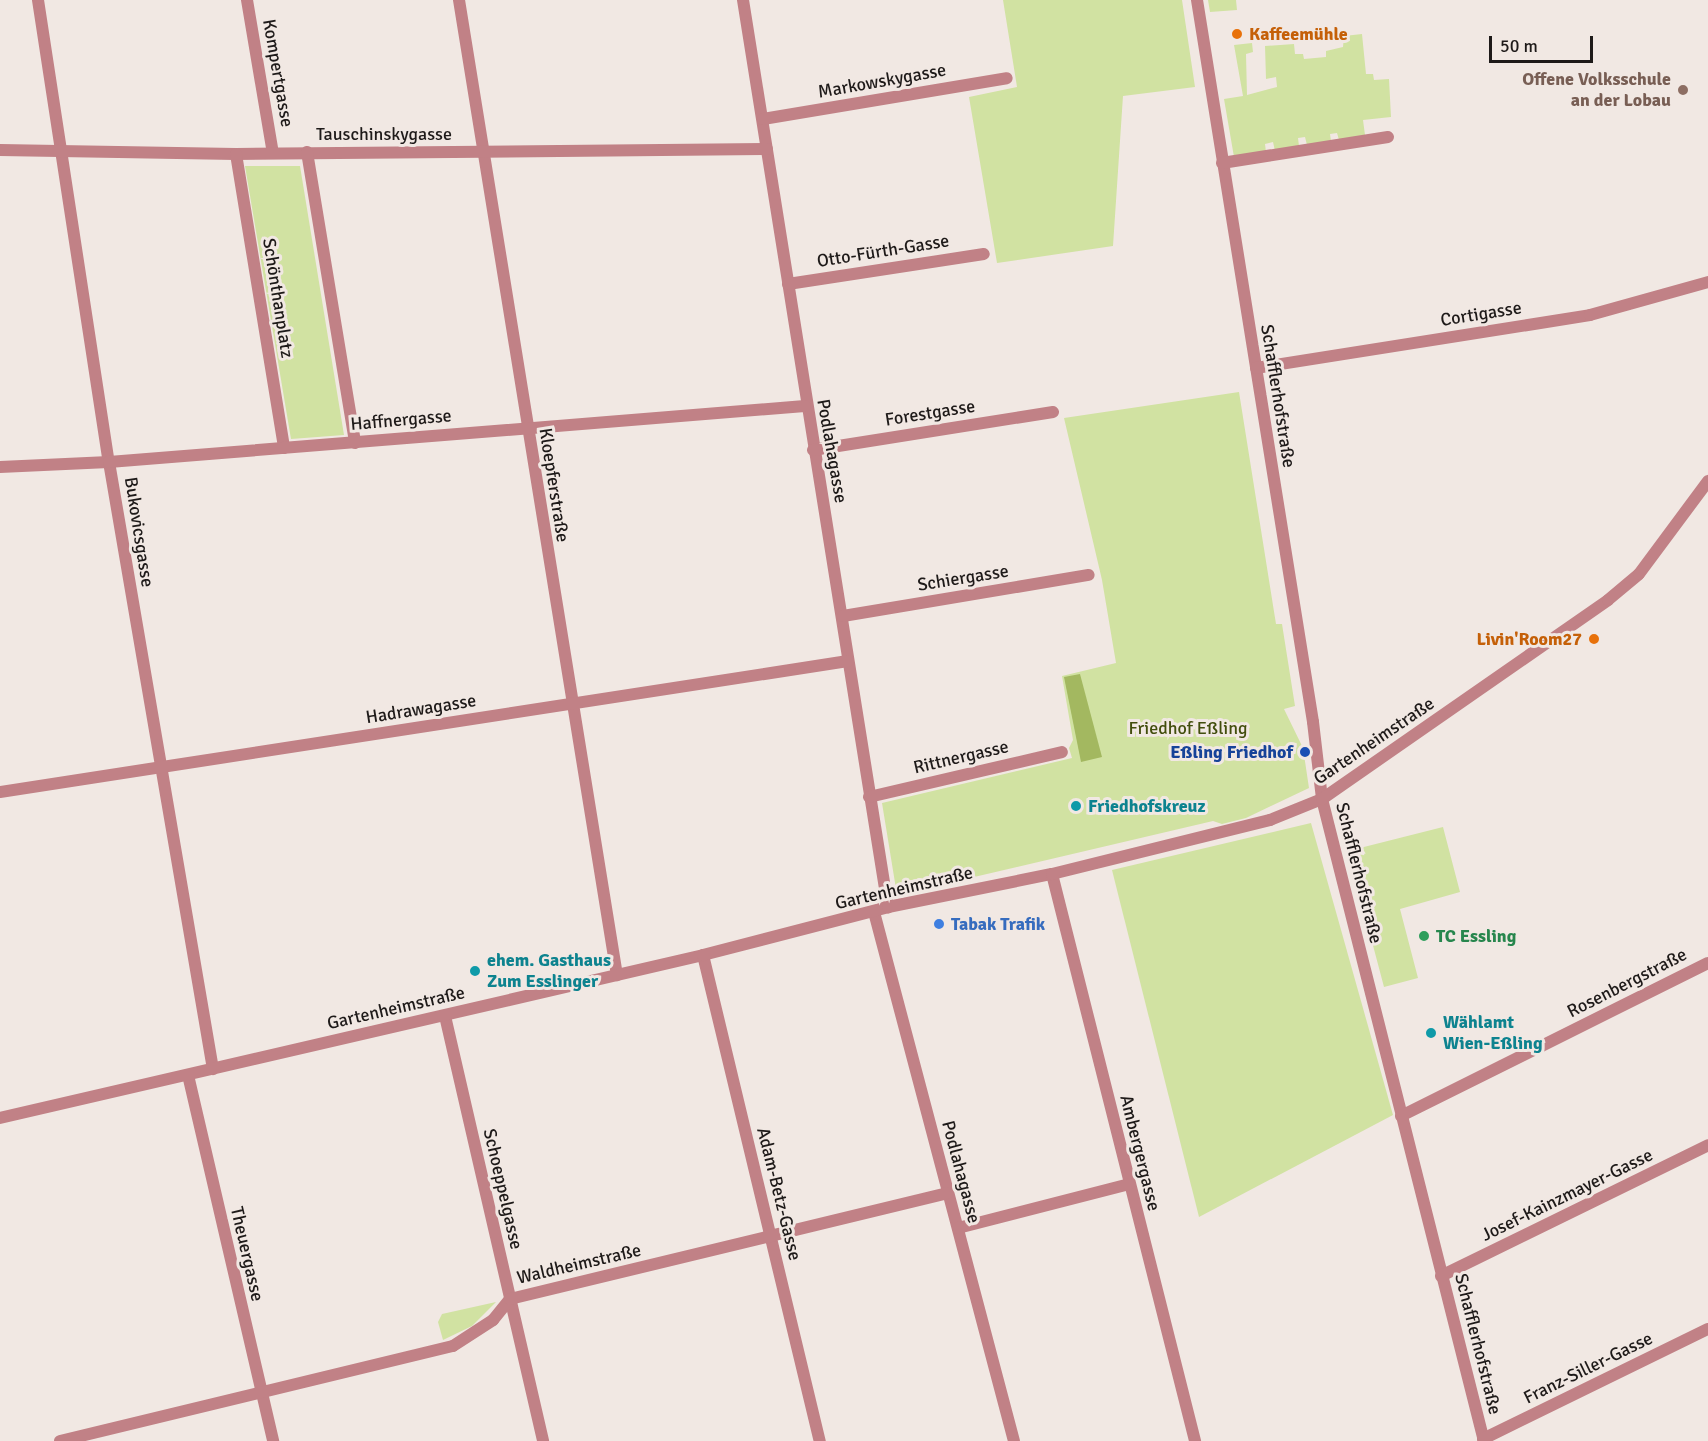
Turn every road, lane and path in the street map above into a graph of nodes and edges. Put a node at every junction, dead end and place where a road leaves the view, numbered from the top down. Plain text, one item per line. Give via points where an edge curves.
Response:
1 (38, 0) edge
2 (247, 0) edge
3 (459, 0) edge
4 (743, 0) edge
5 (1197, 0) edge
6 (1007, 78) dead end
7 (763, 119) junction
8 (1388, 137) dead end
9 (61, 148) junction
10 (767, 149) junction
11 (0, 150) edge
12 (307, 152) junction
13 (484, 152) junction
14 (273, 153) junction
15 (236, 154) junction
16 (1222, 163) junction
17 (984, 254) dead end
18 (1708, 282) edge
19 (788, 284) junction
20 (1256, 368) junction
21 (806, 406) junction
22 (1053, 412) dead end
23 (526, 427) junction
24 (355, 443) junction
25 (284, 448) junction
26 (813, 450) junction
27 (109, 462) junction
28 (0, 467) edge
29 (1708, 481) edge
30 (1089, 575) dead end
31 (843, 616) junction
32 (848, 661) junction
33 (571, 704) junction
34 (1062, 752) dead end
35 (160, 766) junction
36 (0, 792) edge
37 (869, 797) junction
38 (1322, 799) junction
39 (1053, 874) junction
40 (888, 907) junction
41 (874, 912) junction
42 (703, 955) junction
43 (1708, 963) edge
44 (616, 975) junction
45 (445, 1016) junction
46 (213, 1069) junction
47 (188, 1075) junction
48 (1401, 1116) junction
49 (0, 1118) edge
50 (1708, 1145) edge
51 (1129, 1184) junction
52 (947, 1193) junction
53 (958, 1228) junction
54 (772, 1236) junction
55 (1442, 1276) junction
56 (510, 1299) junction
57 (1708, 1329) edge
58 (260, 1391) junction
59 (1484, 1440) edge
60 (60, 1441) edge
61 (273, 1441) edge
62 (543, 1441) edge
63 (820, 1441) edge
64 (1014, 1441) edge
65 (1195, 1441) edge

1 - 9 street, Bukovicsgasse
2 - 14 street, Kompertgasse
3 - 13 street, Kloepferstraße
4 - 7 street, Podlahagasse
5 - 16 street, Schafflerhofstraße
6 - 7 street, Markowskygasse
7 - 10 street, Podlahagasse
8 - 16 street
9 - 11 street, Tauschinskygasse
9 - 15 street, Tauschinskygasse
9 - 27 street, Bukovicsgasse
10 - 13 street, Tauschinskygasse
10 - 19 street, Podlahagasse
12 - 13 street, Tauschinskygasse
12 - 14 street, Tauschinskygasse
12 - 24 street
13 - 23 street, Kloepferstraße
14 - 15 street, Tauschinskygasse
15 - 25 street, Schönthanplatz
16 - 20 street, Schafflerhofstraße
17 - 19 street, Otto-Fürth-Gasse
18 - 20 street, Cortigasse via 1590,315
19 - 21 street, Podlahagasse
20 - 38 street, Schafflerhofstraße
21 - 23 street, Haffnergasse
21 - 26 street, Podlahagasse
22 - 26 street, Forestgasse
23 - 24 street, Haffnergasse
23 - 33 street, Kloepferstraße
24 - 25 street, Haffnergasse
25 - 27 street, Haffnergasse
26 - 31 street, Podlahagasse
27 - 28 street, Haffnergasse
27 - 35 street, Bukovicsgasse
29 - 38 street, Gartenheimstraße via 1639,574 1608,600
30 - 31 street, Schiergasse
31 - 32 street, Podlahagasse
32 - 33 street, Hadrawagasse
32 - 37 street, Podlahagasse
33 - 35 street, Hadrawagasse
33 - 44 street, Kloepferstraße
34 - 37 street, Rittnergasse
35 - 36 street, Hadrawagasse
35 - 46 street, Bukovicsgasse
37 - 40 street, Podlahagasse
38 - 39 street, Gartenheimstraße via 1235,830
38 - 48 street, Schafflerhofstraße
39 - 40 street, Gartenheimstraße
39 - 51 street, Ambergergasse
40 - 41 street, Gartenheimstraße
41 - 42 street, Gartenheimstraße
41 - 52 street, Podlahagasse
42 - 44 street, Gartenheimstraße
42 - 54 street, Adam-Betz-Gasse
43 - 48 street, Rosenbergstraße
44 - 45 street, Gartenheimstraße
45 - 46 street, Gartenheimstraße
45 - 56 street, Schoeppelgasse
46 - 47 street, Gartenheimstraße
47 - 49 street, Gartenheimstraße
47 - 58 street, Theuergasse
48 - 55 street, Schafflerhofstraße
50 - 55 street, Josef-Kainzmayer-Gasse
51 - 53 street
51 - 65 street, Ambergergasse
52 - 53 street, Podlahagasse
52 - 54 street, Waldheimstraße
53 - 64 street, Podlahagasse
54 - 56 street, Waldheimstraße
54 - 63 street, Adam-Betz-Gasse
55 - 59 street, Schafflerhofstraße
56 - 58 street, Waldheimstraße via 493,1320 453,1346
56 - 62 street, Schoeppelgasse
57 - 59 street, Franz-Siller-Gasse
58 - 60 street, Waldheimstraße
58 - 61 street, Theuergasse

